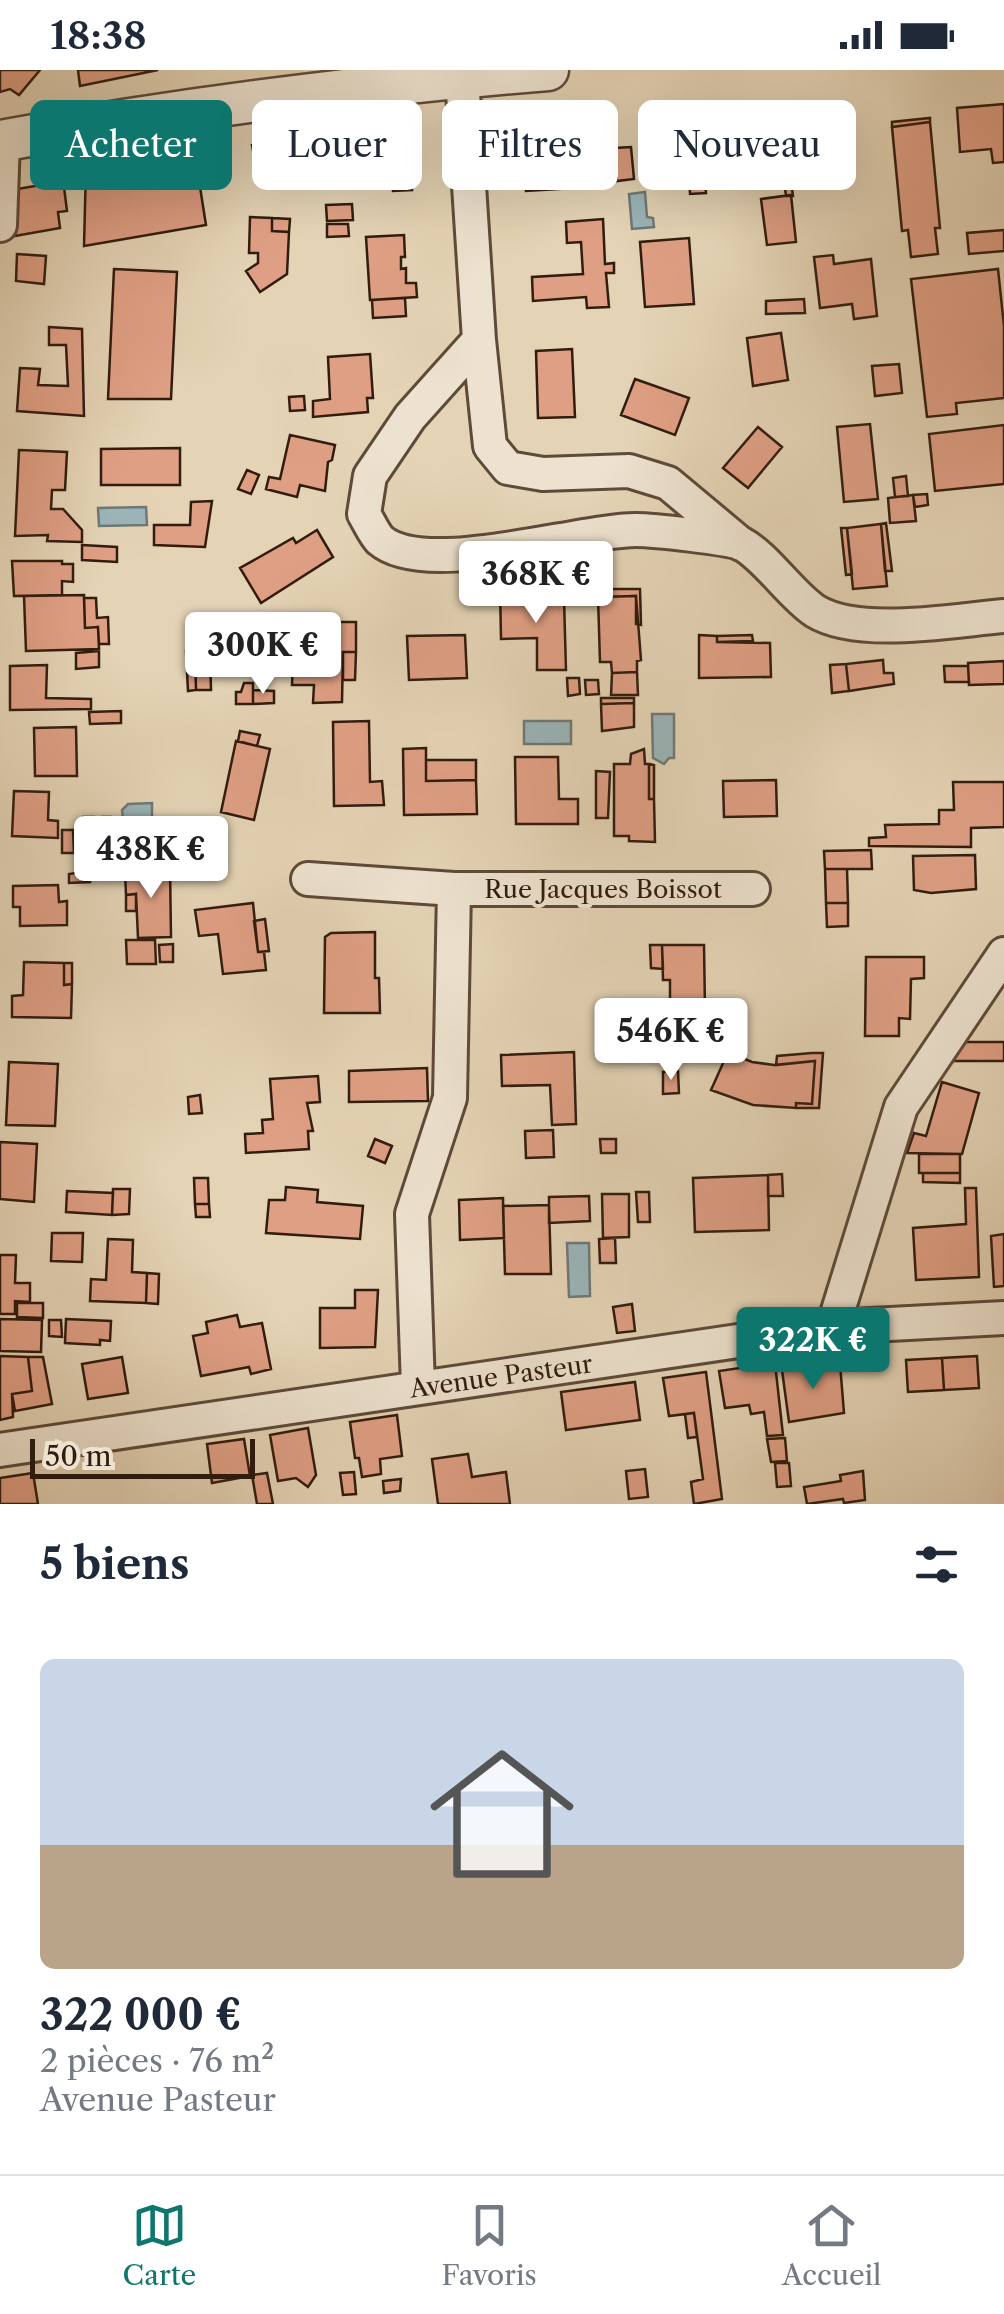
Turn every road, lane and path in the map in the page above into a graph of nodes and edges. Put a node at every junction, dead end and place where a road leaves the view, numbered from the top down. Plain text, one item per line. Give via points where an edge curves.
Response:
1 (548, 70) edge
2 (462, 77) junction
3 (2, 141) edge
4 (0, 225) edge
5 (479, 340) junction
6 (741, 544) junction
7 (1004, 616) edge
8 (308, 879) dead end
9 (454, 889) junction
10 (753, 890) dead end
11 (1004, 954) edge
12 (1004, 1318) edge
13 (833, 1328) junction
14 (418, 1387) junction
15 (0, 1450) edge

1 - 2 street
2 - 3 street
2 - 5 street
3 - 4 street
5 - 6 street via 490,446 508,468 544,474 629,471 668,484
5 - 6 street via 410,417 370,476 364,514 380,540 410,553 464,554 636,530
6 - 7 street via 816,612 847,622
8 - 9 street, Rue Jacques Boissot
9 - 10 street, Rue Jacques Boissot
9 - 14 street, Rue Jacques Boissot via 450,1098 412,1214
11 - 13 street via 901,1107
12 - 13 street, Avenue Pasteur
13 - 14 street, Avenue Pasteur
14 - 15 street, Avenue Pasteur

